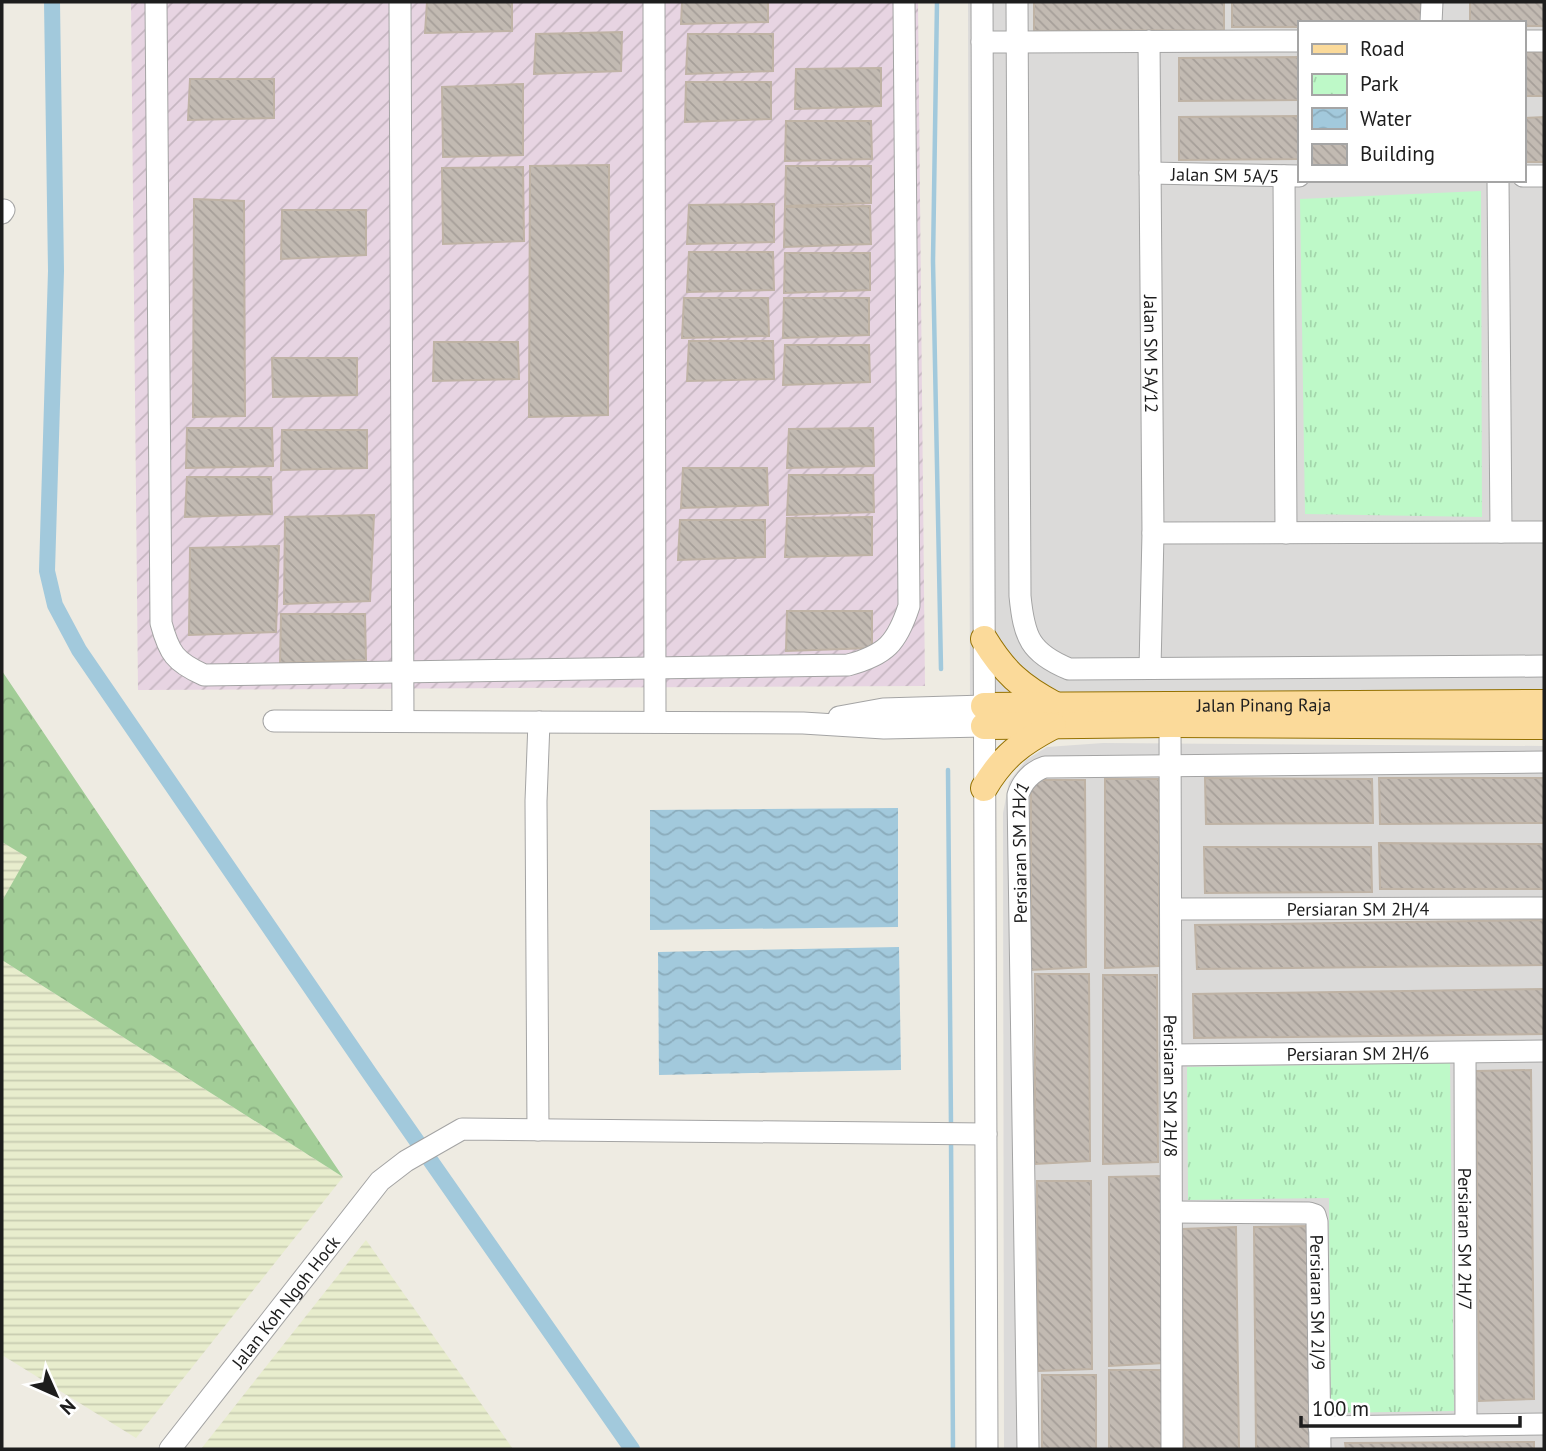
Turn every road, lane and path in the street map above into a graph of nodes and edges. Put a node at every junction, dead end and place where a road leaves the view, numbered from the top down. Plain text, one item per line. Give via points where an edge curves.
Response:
1 (156, 2) edge
2 (400, 2) edge
3 (654, 2) edge
4 (904, 2) edge
5 (982, 2) edge
6 (1017, 2) edge
7 (1432, 2) edge
8 (1431, 21) edge
9 (1149, 41) junction
10 (1298, 41) edge
11 (1525, 41) edge
12 (1544, 41) edge
13 (982, 42) junction
14 (1017, 42) junction
15 (1150, 173) junction
16 (1292, 176) edge
17 (1525, 176) edge
18 (1544, 176) edge
19 (1498, 182) edge
20 (1501, 532) junction
21 (1544, 532) edge
22 (1153, 533) junction
23 (1286, 533) junction
24 (984, 639) junction
25 (1544, 666) edge
26 (654, 667) junction
27 (1150, 668) junction
28 (404, 672) junction
29 (1544, 703) edge
30 (1056, 715) junction
31 (984, 716) junction
32 (274, 721) dead end
33 (403, 721) junction
34 (539, 722) junction
35 (654, 722) junction
36 (1170, 724) junction
37 (1544, 726) edge
38 (1544, 762) edge
39 (1170, 766) junction
40 (984, 788) junction
41 (1544, 908) edge
42 (1171, 909) junction
43 (1544, 1051) edge
44 (1465, 1053) junction
45 (1171, 1055) junction
46 (538, 1130) junction
47 (986, 1134) junction
48 (1171, 1212) junction
49 (1544, 1424) edge
50 (1466, 1425) junction
51 (1319, 1427) junction
52 (170, 1449) edge
53 (987, 1449) edge
54 (1028, 1449) edge
55 (1172, 1449) edge
56 (1320, 1449) edge

1 - 28 street via 162,623 168,649 183,666 204,675
2 - 28 street
3 - 26 street
4 - 26 street via 909,606 901,630 887,649 848,665
5 - 13 street
6 - 14 street
7 - 8 street
9 - 10 street
9 - 14 street
9 - 15 street, Jalan SM 5A/12
11 - 12 street
13 - 14 street
13 - 24 street
14 - 27 street via 1022,620 1029,640 1046,660 1069,669
15 - 16 street, Jalan SM 5A/5
15 - 22 street, Jalan SM 5A/12
16 - 23 street
17 - 18 street
19 - 20 street
20 - 21 street
20 - 23 street
22 - 23 street
22 - 27 street, Jalan SM 5A/12
24 - 30 main road via 1010,675
24 - 31 street
25 - 27 street
26 - 28 street
26 - 35 street
28 - 33 street
29 - 30 main road, Jalan Pinang Raja
30 - 31 main road, Jalan Pinang Raja
30 - 36 main road
30 - 40 main road via 996,767
31 - 35 street via 883,709 803,723
31 - 40 street
32 - 33 street
33 - 34 street
34 - 35 street
34 - 46 street
36 - 37 main road
36 - 39 street, Persiaran SM 2H/8
38 - 39 street, Persiaran SM 2H/1
39 - 42 street, Persiaran SM 2H/8
39 - 54 street, Persiaran SM 2H/1 via 1045,767 1027,778 1017,795
40 - 47 street
41 - 42 street, Persiaran SM 2H/4
42 - 45 street, Persiaran SM 2H/8
43 - 44 street, Persiaran SM 2H/6
44 - 45 street, Persiaran SM 2H/6
44 - 50 street, Persiaran SM 2H/7
45 - 48 street, Persiaran SM 2H/8
46 - 47 street
46 - 52 street, Jalan Koh Ngoh Hock via 463,1129 380,1181
47 - 53 street
48 - 51 street, Persiaran SM 2I/9 via 1315,1215
48 - 55 street, Persiaran SM 2H/8
49 - 50 street
50 - 51 street
51 - 56 street, Persiaran SM 2I/9

